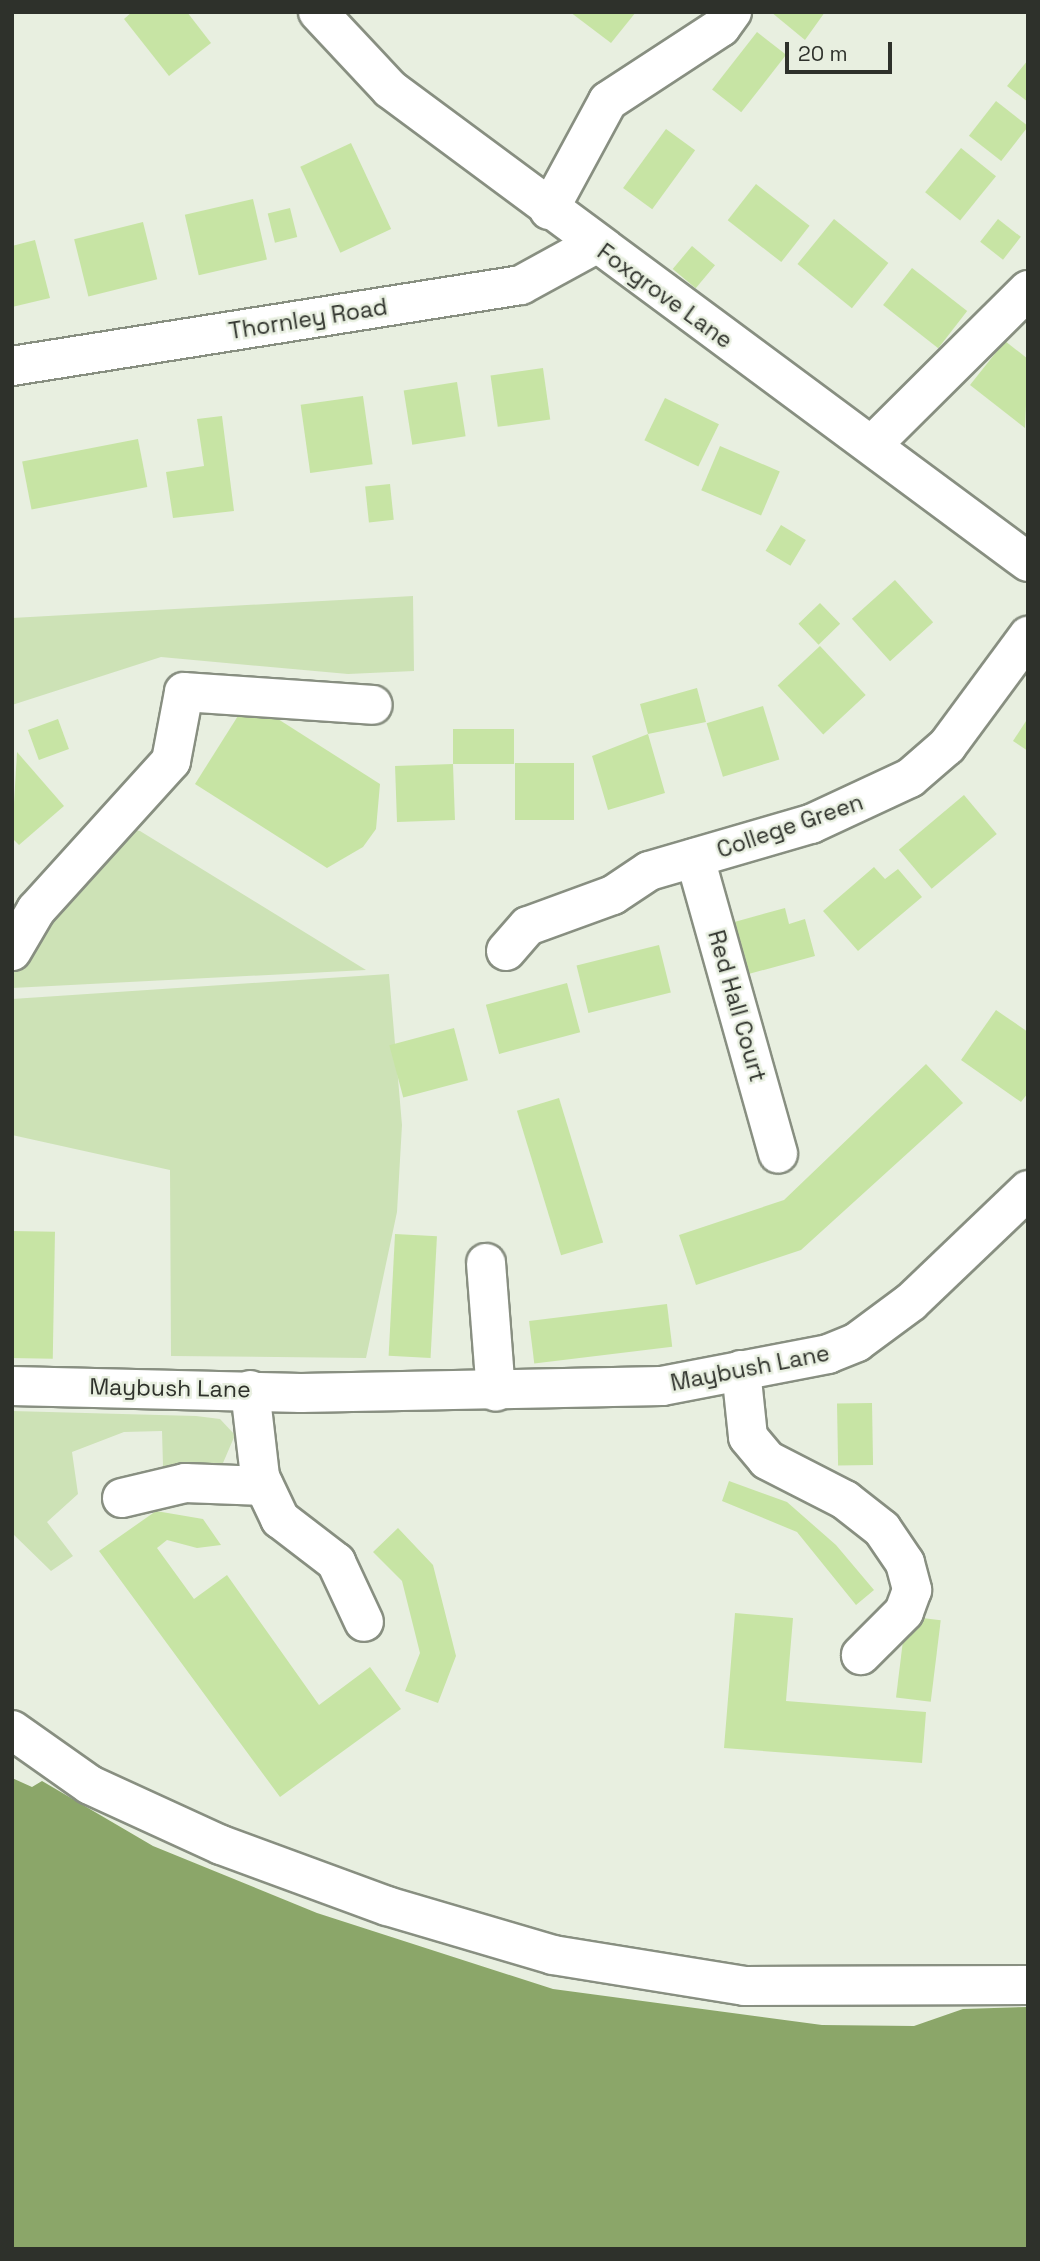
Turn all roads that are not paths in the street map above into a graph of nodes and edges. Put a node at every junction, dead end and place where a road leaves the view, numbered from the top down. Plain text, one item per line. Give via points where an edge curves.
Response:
1 (318, 12) edge
2 (732, 12) edge
3 (549, 210) junction
4 (594, 244) junction
5 (1028, 290) edge
6 (12, 366) edge
7 (872, 445) junction
8 (1028, 562) edge
9 (1028, 636) edge
10 (373, 705) dead end
11 (695, 858) junction
12 (12, 951) edge
13 (506, 951) dead end
14 (778, 1154) dead end
15 (1028, 1190) edge
16 (486, 1263) dead end
17 (741, 1370) junction
18 (12, 1385) edge
19 (250, 1390) junction
20 (496, 1392) junction
21 (264, 1486) junction
22 (122, 1498) dead end
23 (364, 1622) dead end
24 (861, 1655) dead end
25 (12, 1730) edge
26 (1028, 1985) edge

1 - 3 street, Foxgrove Lane via 390,89
2 - 3 street via 721,27 608,101
3 - 4 street, Foxgrove Lane
4 - 6 street, Thornley Road via 521,285
4 - 7 street, Foxgrove Lane
5 - 7 street
7 - 8 street, Foxgrove Lane
9 - 11 street, College Green via 947,746 910,778 811,824
10 - 12 street via 195,688 180,702 171,761 37,910
11 - 13 street, College Green via 649,871 613,895 528,926
11 - 14 street, Red Hall Court
15 - 17 street, Maybush Lane via 911,1302 857,1342 828,1354
16 - 20 street
17 - 20 street, Maybush Lane via 662,1386
17 - 24 street via 748,1437 767,1460 845,1500 882,1529 905,1563 912,1590 904,1612
18 - 19 street, Maybush Lane
19 - 20 street, Maybush Lane
19 - 21 street
21 - 22 street via 185,1483
21 - 23 street via 280,1519 336,1562
25 - 26 street via 90,1785 221,1845 387,1906 553,1955 744,1986

